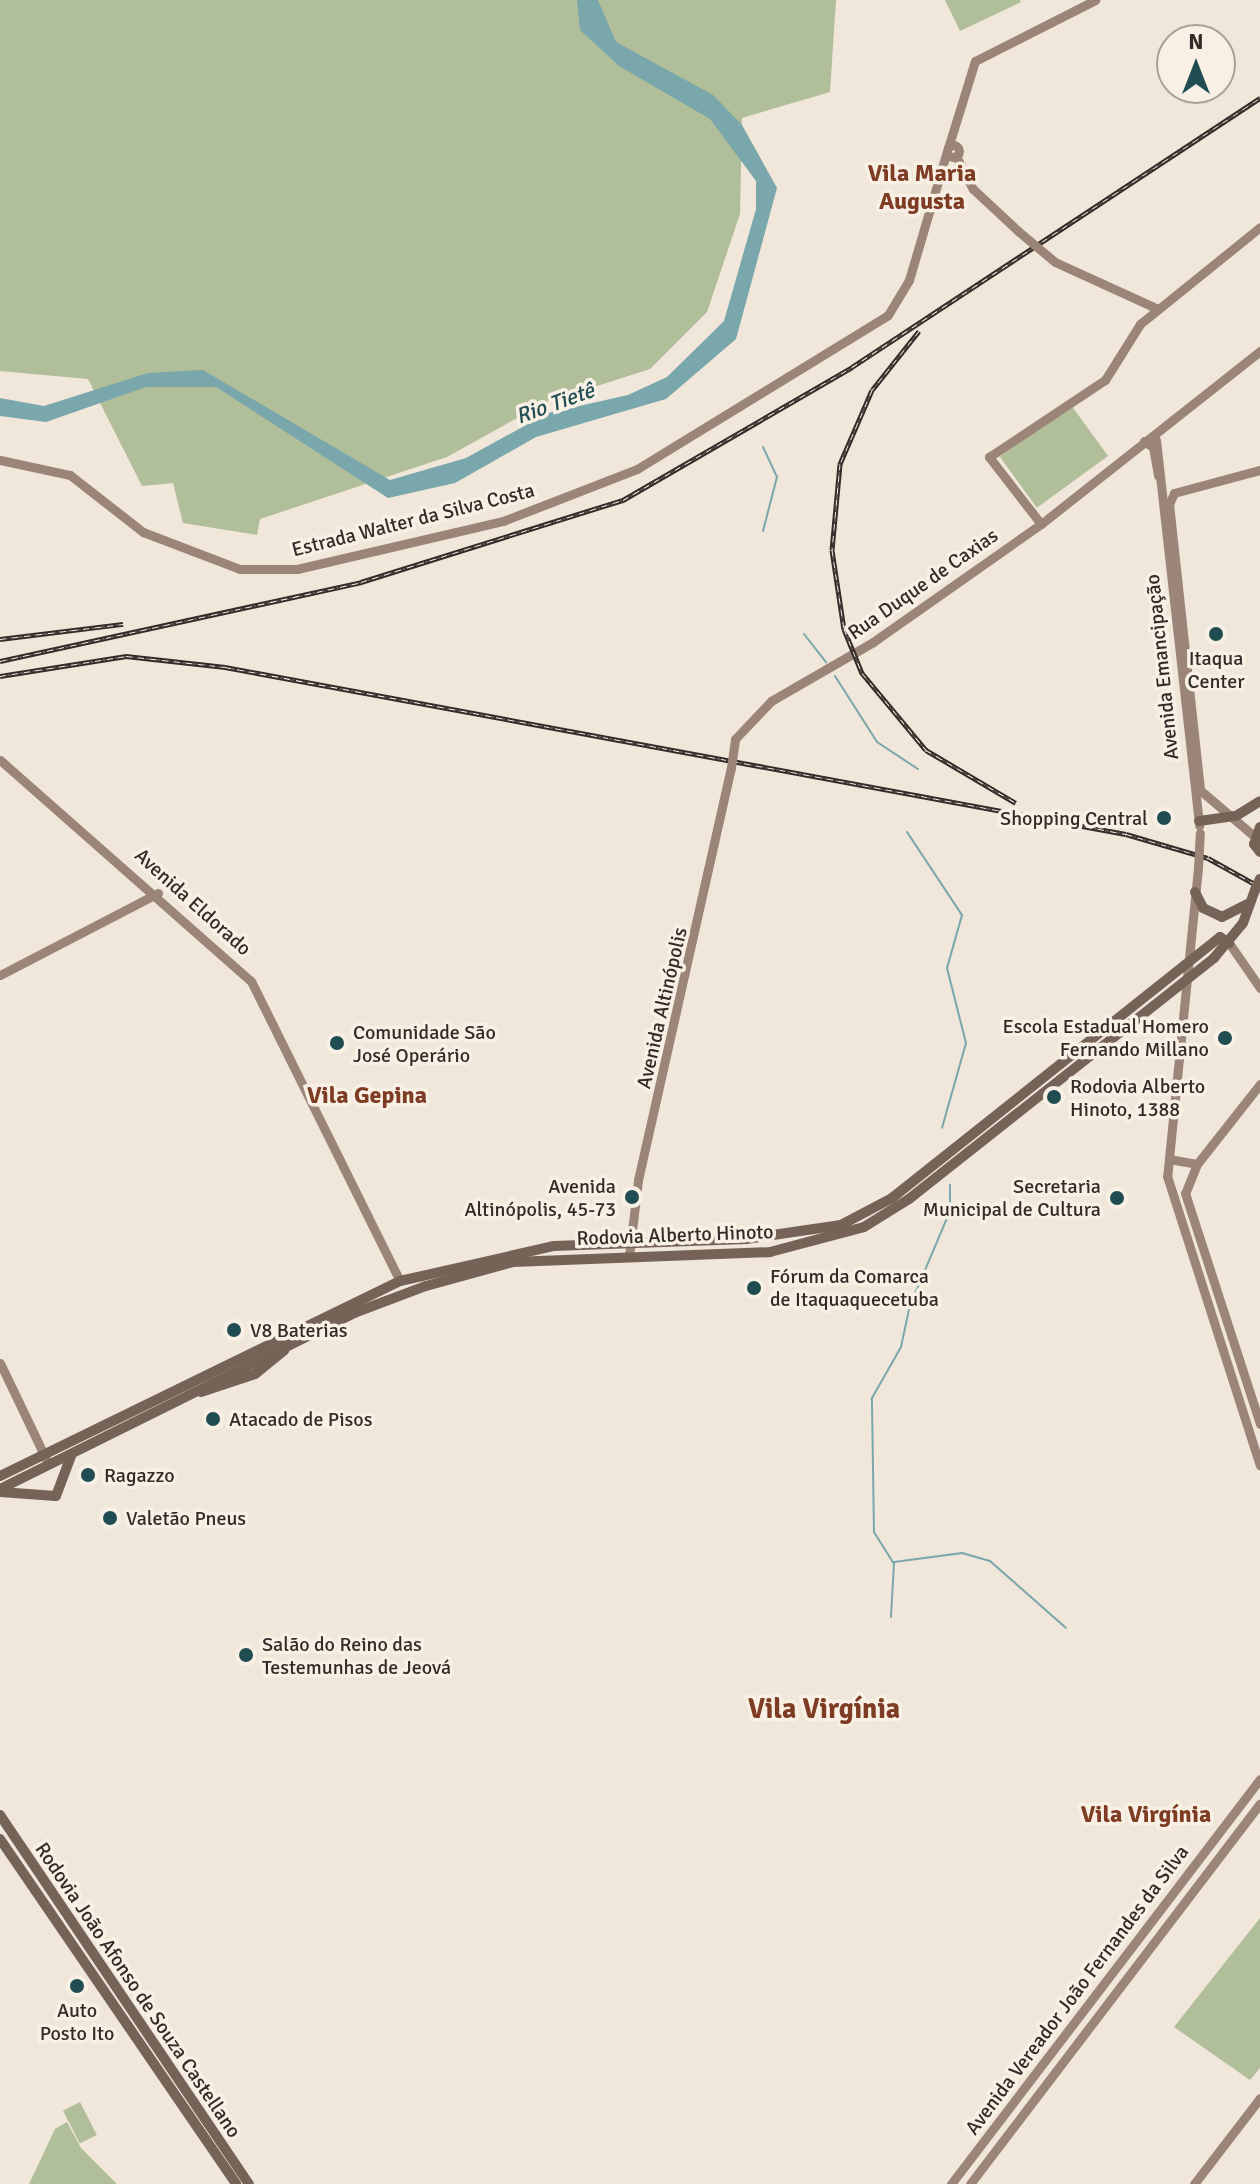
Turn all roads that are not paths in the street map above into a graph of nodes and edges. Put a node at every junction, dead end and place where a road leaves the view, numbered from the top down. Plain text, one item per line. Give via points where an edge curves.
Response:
1 (1095, 0) edge
2 (952, 152) junction
3 (1260, 227) edge
4 (1158, 309) junction
5 (1260, 351) edge
6 (1161, 428) junction
7 (1156, 440) junction
8 (1144, 441) junction
9 (0, 460) edge
10 (1163, 462) junction
11 (1260, 470) edge
12 (1162, 493) junction
13 (1174, 493) junction
14 (1041, 524) junction
15 (0, 760) edge
16 (731, 768) joint
17 (1260, 801) edge
18 (1229, 817) junction
19 (1199, 821) junction
20 (1258, 841) edge
21 (1256, 890) edge
22 (1195, 892) junction
23 (158, 893) junction
24 (1225, 940) junction
25 (1189, 962) junction
26 (0, 975) edge
27 (1187, 980) junction
28 (1260, 988) edge
29 (1260, 1084) edge
30 (1169, 1159) junction
31 (1197, 1164) junction
32 (1167, 1176) junction
33 (1187, 1179) junction
34 (704, 1240) junction
35 (626, 1242) junction
36 (656, 1253) junction
37 (629, 1256) junction
38 (400, 1281) junction
39 (0, 1363) edge
40 (1241, 1365) junction
41 (1227, 1368) junction
42 (1260, 1424) edge
43 (44, 1454) junction
44 (71, 1456) junction
45 (1260, 1465) edge
46 (49, 1466) junction
47 (0, 1476) edge
48 (0, 1490) edge
49 (1260, 1779) edge
50 (1260, 1804) edge
51 (0, 1815) edge
52 (0, 1839) edge
53 (1066, 2033) junction
54 (1079, 2042) junction
55 (1260, 2098) edge
56 (236, 2184) edge
57 (249, 2184) edge
58 (951, 2184) edge
59 (970, 2184) edge
60 (1194, 2184) edge

1 - 2 main road via 975,61 954,126
2 - 4 main road, bridge via 973,189 1055,262
2 - 9 main road, Estrada Walter da Silva Costa via 941,170 900,299 871,328 604,484 503,521 297,569 240,569 143,532 85,482
3 - 4 main road
4 - 14 main road via 1132,333 1105,380 989,457
5 - 6 main road, Rua Duque de Caxias
6 - 7 main road
6 - 8 main road, Rua Duque de Caxias
7 - 8 main road
7 - 10 main road, Avenida Emancipação
8 - 12 main road via 1153,447
8 - 14 main road, Rua Duque de Caxias
10 - 12 main road, Avenida Emancipação
10 - 13 main road
11 - 13 main road
12 - 19 main road, Avenida Emancipação
13 - 18 main road, Avenida Emancipação via 1169,504 1205,798
14 - 16 main road, Rua Duque de Caxias, bridge via 869,645 771,701 735,739
15 - 23 main road, Avenida Eldorado
16 - 35 main road, Avenida Altinópolis
17 - 18 main road
18 - 19 main road
18 - 20 main road
19 - 22 main road, Avenida Emancipação, bridge
21 - 22 main road via 1236,915 1222,917 1203,908
21 - 24 main road, Rodovia Alberto Hinoto
22 - 25 main road, Avenida Emancipação
23 - 26 main road
23 - 38 main road, Avenida Eldorado via 251,981
24 - 25 main road, Rodovia Alberto Hinoto
24 - 27 main road, Rodovia Alberto Hinoto
24 - 28 main road
25 - 27 main road, Avenida Emancipação
25 - 34 main road, Rodovia Alberto Hinoto via 879,1205 811,1233
27 - 30 main road, Avenida Emancipação
27 - 36 main road, Rodovia Alberto Hinoto via 875,1222 770,1252
29 - 31 main road
30 - 31 main road
30 - 32 main road, Avenida Emancipação
31 - 33 main road
32 - 33 main road
32 - 41 main road
33 - 40 main road via 1186,1200
34 - 35 main road, Rodovia Alberto Hinoto
34 - 36 main road via 660,1244
35 - 37 main road, Avenida Altinópolis
35 - 38 main road, Rodovia Alberto Hinoto via 507,1252
36 - 37 main road, Rodovia Alberto Hinoto
37 - 44 main road, Rodovia Alberto Hinoto via 546,1257 394,1297
38 - 43 main road, Rodovia Alberto Hinoto
39 - 43 main road
40 - 41 main road
40 - 42 main road
41 - 45 main road
43 - 46 main road
43 - 47 main road, Rodovia Alberto Hinoto
44 - 46 main road, Rodovia Alberto Hinoto
44 - 48 main road via 56,1496
46 - 48 main road, Rodovia Alberto Hinoto
49 - 53 main road, Avenida Vereador João Fernandes da Silva
50 - 54 main road, Avenida Vereador João Fernandes da Silva
51 - 57 main road, Rodovia João Afonso de Souza Castellano
52 - 56 main road, Rodovia João Afonso de Souza Castellano
53 - 54 main road
53 - 58 main road, Avenida Vereador João Fernandes da Silva
54 - 59 main road, Avenida Vereador João Fernandes da Silva
55 - 60 main road

